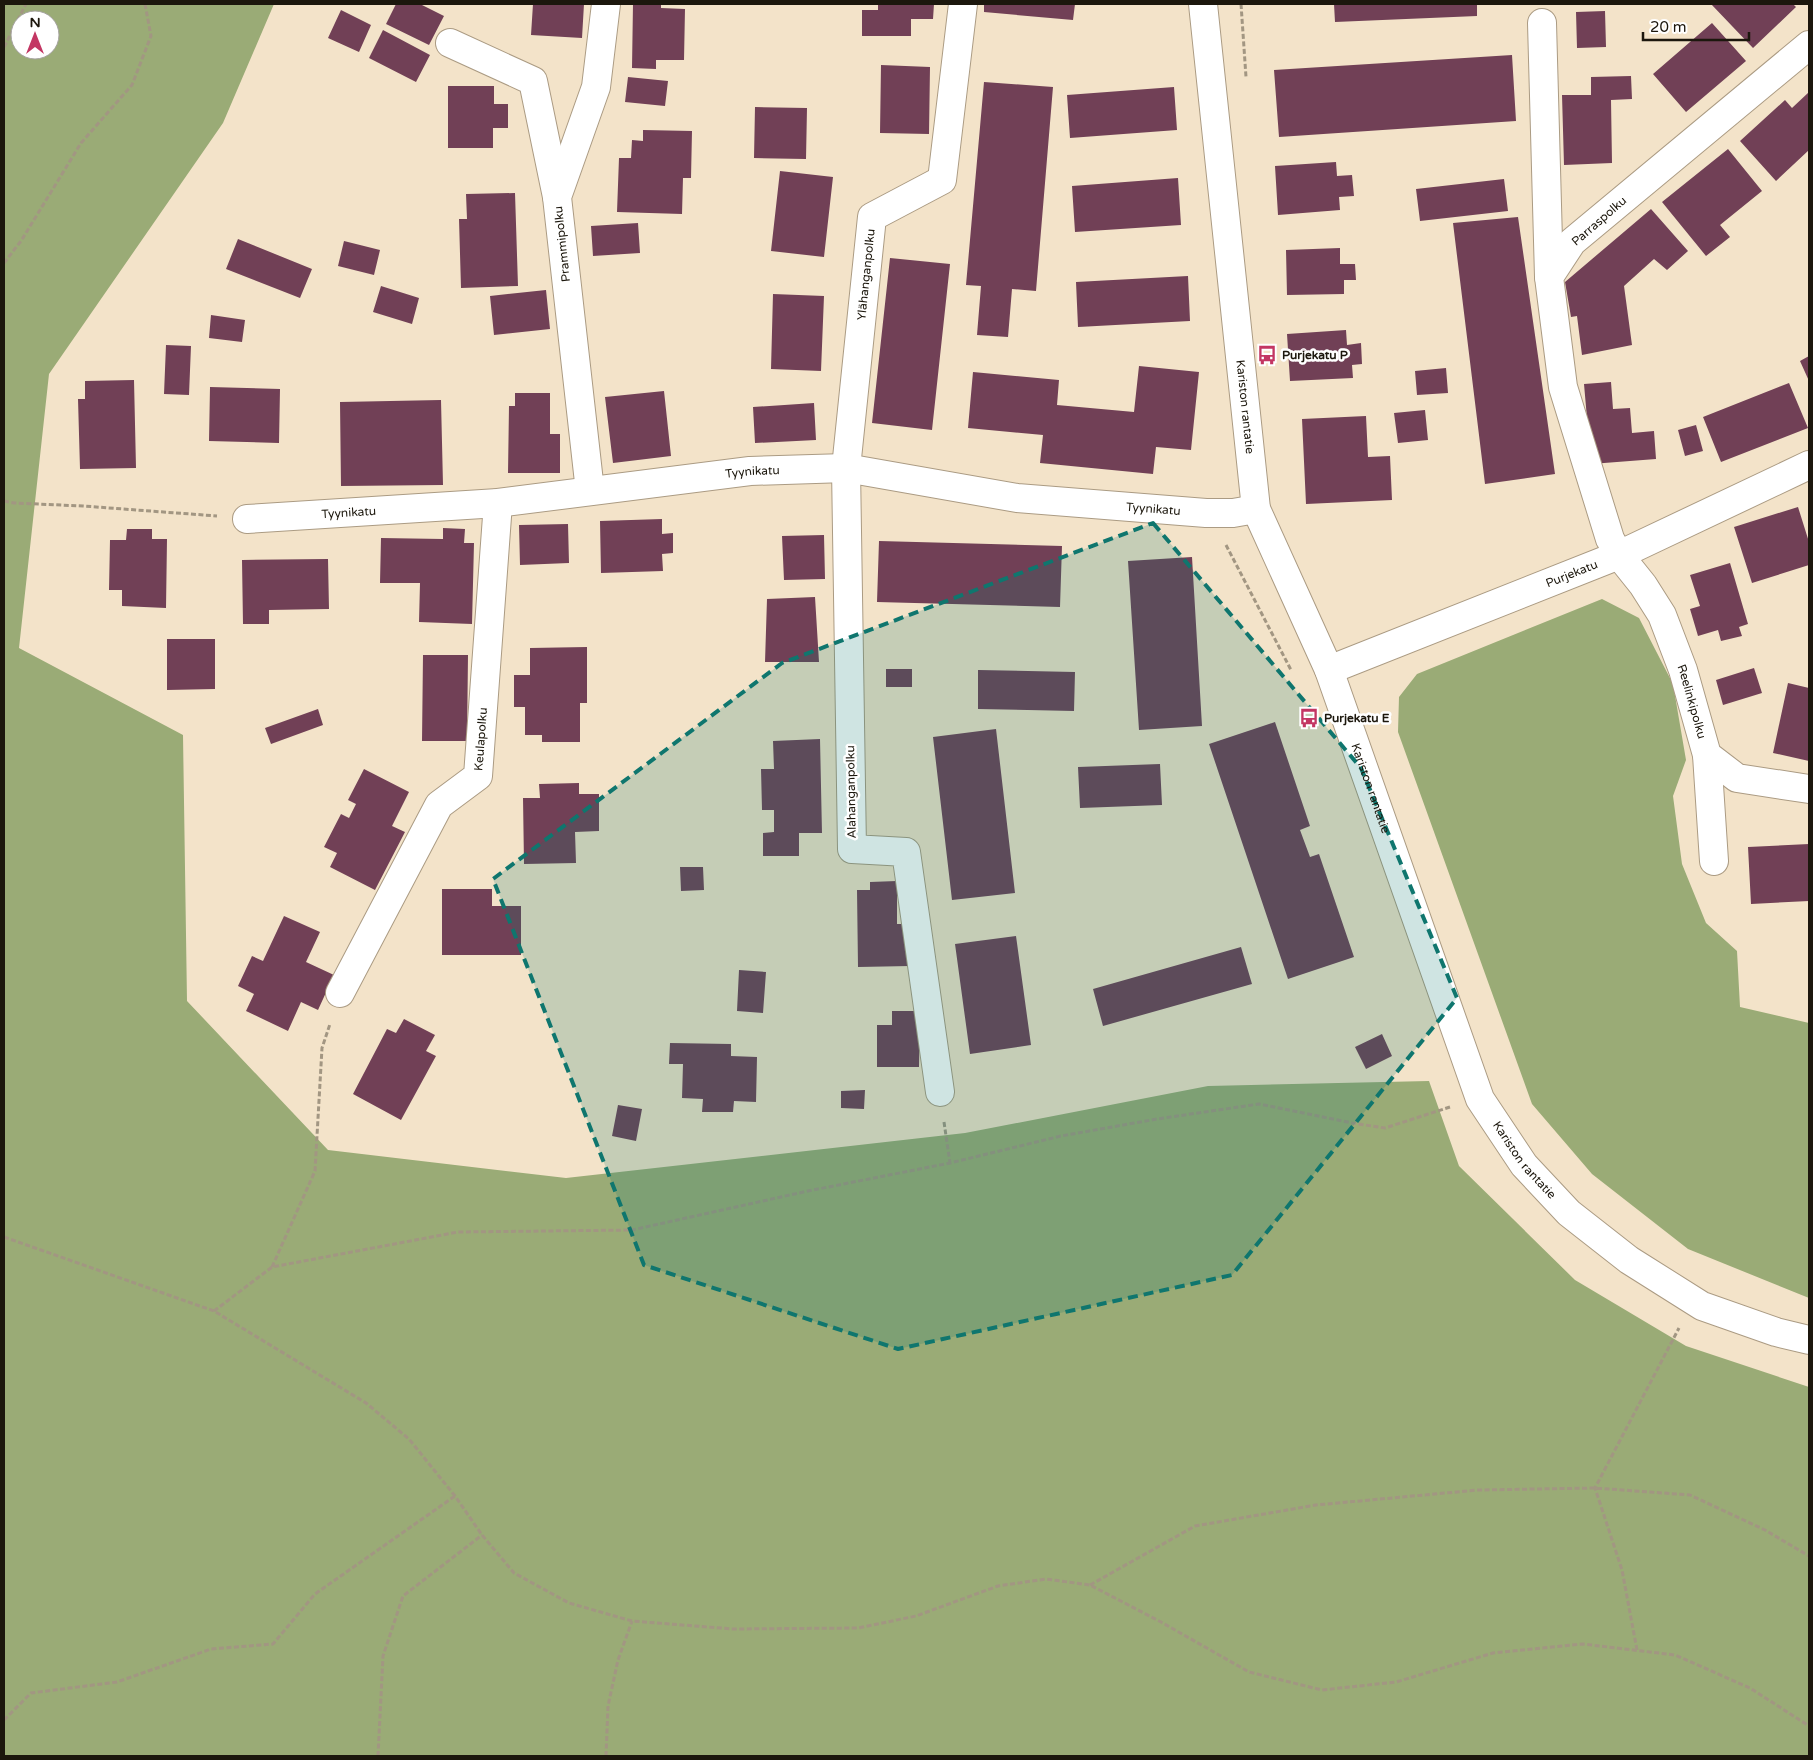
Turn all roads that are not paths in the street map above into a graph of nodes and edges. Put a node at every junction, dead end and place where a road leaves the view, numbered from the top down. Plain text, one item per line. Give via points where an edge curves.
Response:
1 (606, 4) edge
2 (963, 4) edge
3 (1203, 4) edge
4 (1542, 23) dead end
5 (450, 43) dead end
6 (1809, 45) edge
7 (557, 197) junction
8 (1549, 278) junction
9 (1809, 465) edge
10 (846, 468) junction
11 (590, 491) junction
12 (498, 503) junction
13 (1256, 509) junction
14 (247, 519) road end
15 (1619, 555) junction
16 (1329, 670) junction
17 (1708, 755) junction
18 (1809, 789) edge
19 (1714, 861) dead end
20 (340, 993) road end
21 (940, 1092) road end
22 (1809, 1340) edge

1 - 7 street, Prammipolku via 596,88
2 - 10 street, Ylähanganpolku via 942,180 872,217
3 - 13 street, Kariston rantatie
4 - 8 street
5 - 7 street via 533,81
6 - 8 street, Parraspolku via 1572,242
7 - 11 street, Prammipolku
8 - 15 street via 1563,387 1610,539
9 - 15 street, Purjekatu
10 - 11 street, Tyynikatu via 750,471
10 - 13 street, Tyynikatu via 1017,498 1206,513
10 - 21 street, Alahanganpolku via 852,849 906,852
11 - 12 street, Tyynikatu
12 - 14 street, Tyynikatu
12 - 20 street, Keulapolku via 478,776 439,805
13 - 16 street, Kariston rantatie
15 - 16 street, Purjekatu
15 - 17 street, Reelinkipolku via 1662,615 1683,670
16 - 22 street, Kariston rantatie via 1480,1099 1524,1165 1584,1225 1629,1260 1702,1306
17 - 18 street, Reelinkipolku via 1737,778
17 - 19 street

